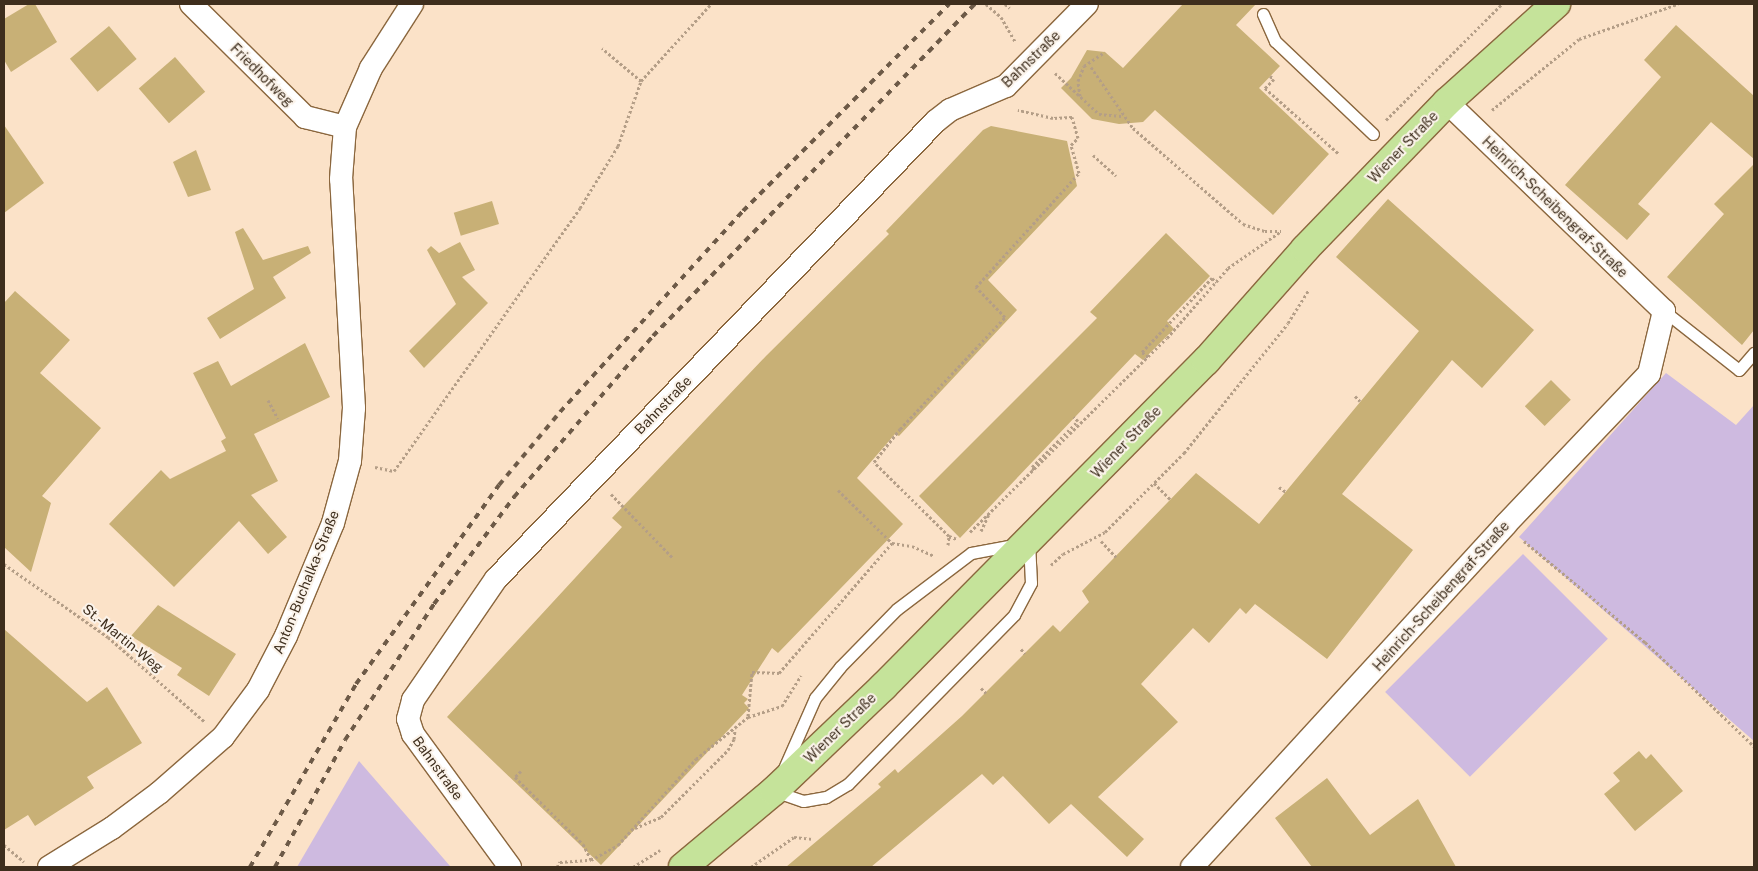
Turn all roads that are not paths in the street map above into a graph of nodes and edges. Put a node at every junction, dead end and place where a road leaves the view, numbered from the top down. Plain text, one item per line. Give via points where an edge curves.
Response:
1 (191, 4) edge
2 (412, 4) edge
3 (1087, 4) edge
4 (1556, 4) edge
5 (1263, 14) dead end
6 (1447, 102) junction
7 (345, 127) junction
8 (1373, 134) dead end
9 (1664, 311) junction
10 (1754, 353) edge
11 (1029, 542) junction
12 (774, 791) junction
13 (39, 865) edge
14 (510, 867) edge
15 (683, 867) edge
16 (1192, 867) edge

1 - 7 street, Friedhofweg via 304,117
2 - 7 street, Anton-Buchalka-Straße via 371,68
3 - 14 street, Bahnstraße via 1006,86 950,110 936,121 503,572 413,700 408,719 413,734
4 - 6 main road, Wiener Straße
5 - 8 lane via 1275,42
6 - 9 street, Heinrich-Scheibengraf-Straße
6 - 11 main road, Wiener Straße via 1305,249 1206,361
7 - 13 street, Anton-Buchalka-Straße via 341,179 354,408 350,462 332,523 286,636 258,690 223,737 143,804
9 - 10 lane, Heinrich-Scheibengraf-Straße via 1739,370
9 - 16 street, Heinrich-Scheibengraf-Straße via 1649,374 1505,525
11 - 12 main road, Wiener Straße
11 - 12 lane via 971,553 897,609 840,667 815,698
11 - 12 lane via 1031,583 1014,615 848,784 826,797 803,801
12 - 15 main road, Wiener Straße

